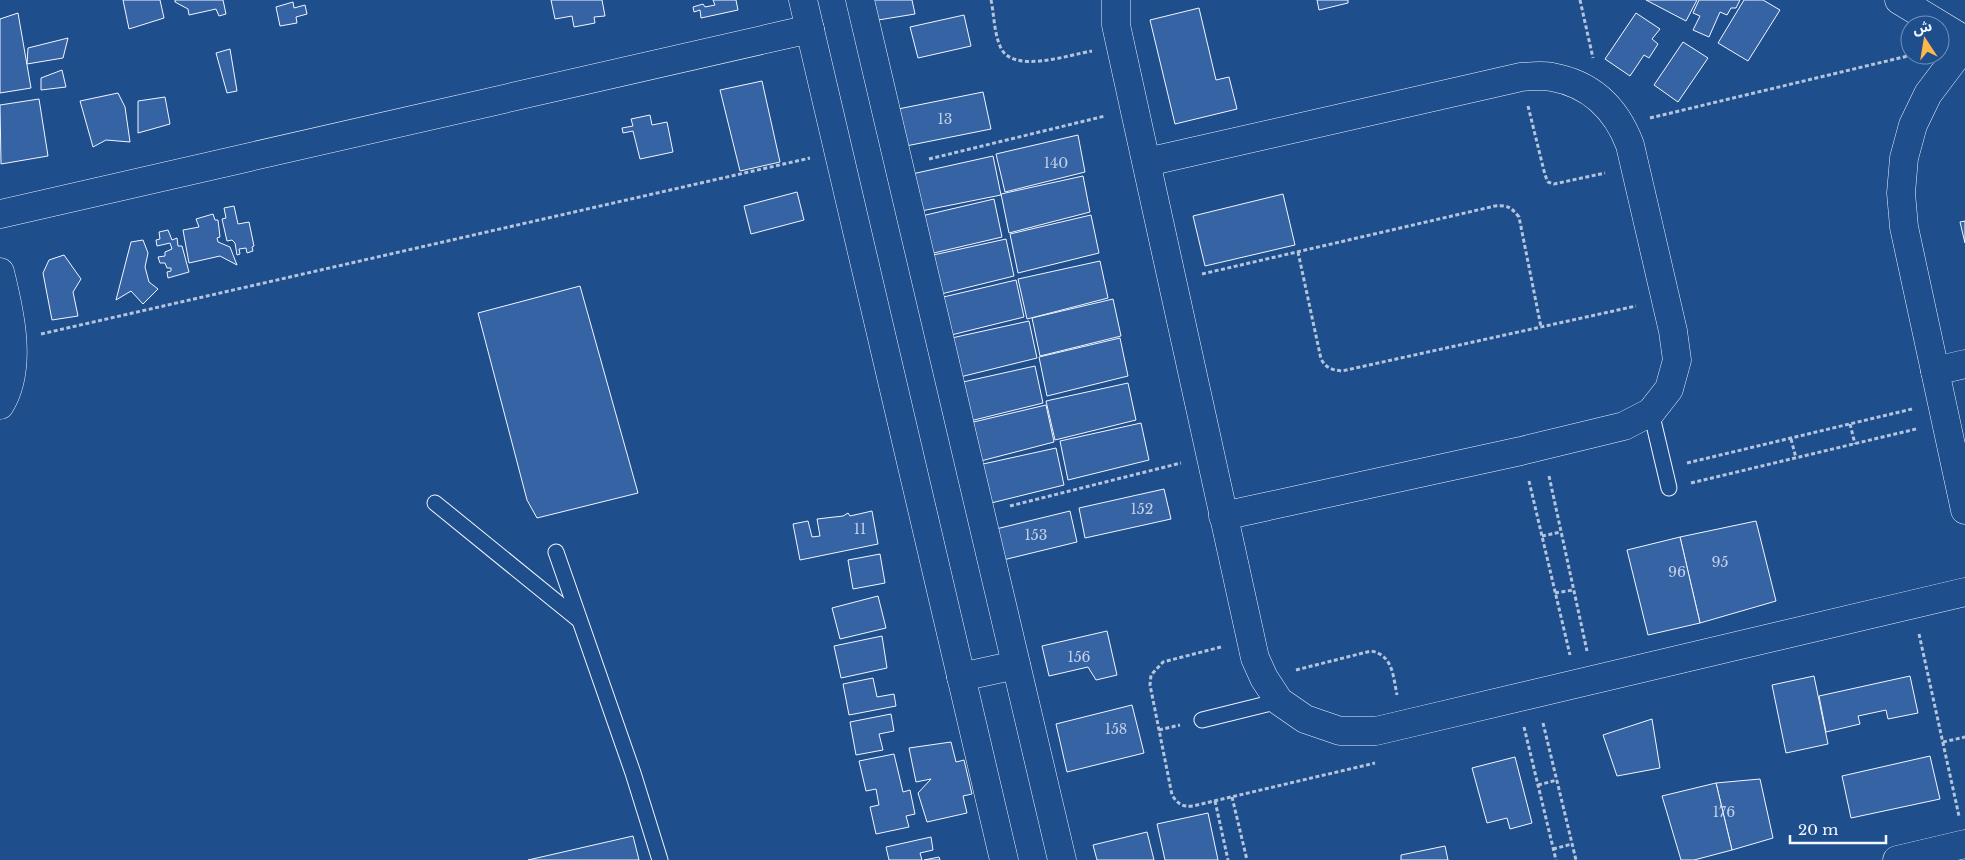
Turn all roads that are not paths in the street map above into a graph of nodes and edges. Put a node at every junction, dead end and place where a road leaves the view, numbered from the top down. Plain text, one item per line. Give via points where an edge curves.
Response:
1 (803, 0) edge
2 (860, 0) edge
3 (1116, 0) edge
4 (1899, 0) edge
5 (810, 29) junction
6 (1965, 40) edge
7 (1965, 45) edge
8 (1147, 162) junction
9 (0, 214) edge
10 (0, 272) edge
11 (1965, 364) edge
12 (1935, 371) junction
13 (0, 405) edge
14 (1651, 412) junction
15 (1669, 488) road end
16 (435, 503) dead end
17 (1965, 510) edge
18 (1223, 516) junction
19 (556, 552) dead end
20 (1965, 592) edge
21 (579, 620) junction
22 (1016, 665) junction
23 (960, 677) junction
24 (1279, 701) junction
25 (1202, 720) dead end
26 (1963, 834) edge
27 (660, 860) edge
28 (1004, 860) edge
29 (1062, 860) edge
30 (1897, 860) edge

1 - 5 street
2 - 22 street
3 - 8 street via 1116,25
4 - 6 street
5 - 9 street
5 - 23 street
7 - 12 street via 1928,94 1913,125 1904,158 1901,193 1904,227
8 - 14 street via 1521,77 1551,76 1579,85 1604,102 1622,125 1636,166 1666,300 1677,360 1669,389
8 - 18 street
10 - 13 street via 13,340 12,371
11 - 12 street
12 - 17 street
14 - 15 lane
14 - 18 street via 1624,426 1532,449
16 - 21 lane
18 - 24 street via 1255,658
19 - 21 lane
20 - 24 street via 1376,731 1340,731 1305,719
21 - 27 lane via 642,798
22 - 23 street
22 - 29 street
23 - 28 street
24 - 25 lane
26 - 30 street

